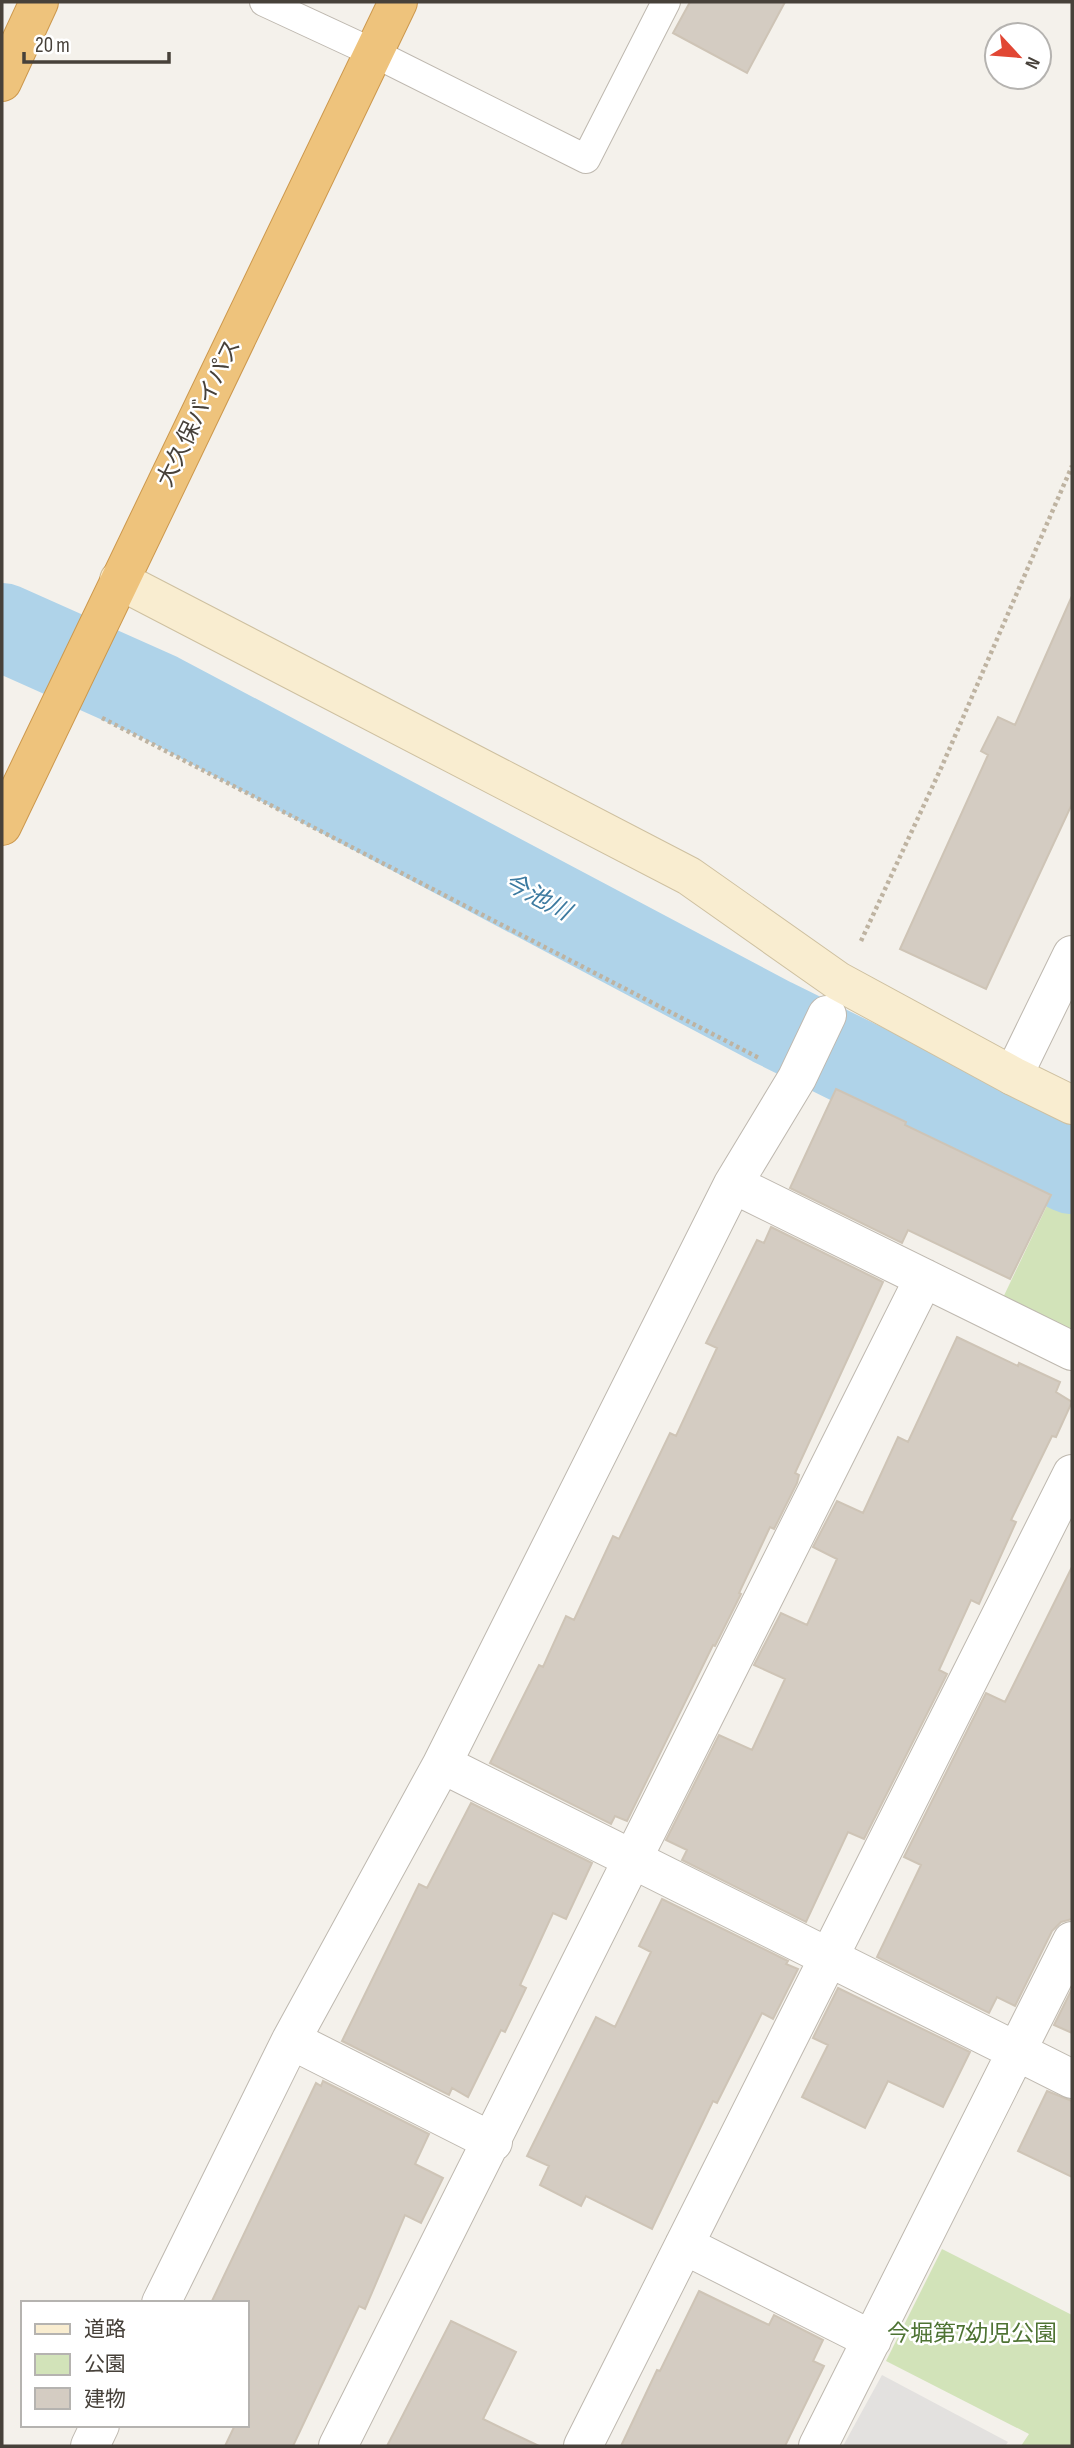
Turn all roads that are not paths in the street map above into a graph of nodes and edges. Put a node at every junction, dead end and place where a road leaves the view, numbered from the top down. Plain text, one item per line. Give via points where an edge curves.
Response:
1 (39, 2) edge
2 (264, 2) edge
3 (398, 2) edge
4 (666, 2) edge
5 (374, 53) junction
6 (2, 82) edge
7 (118, 580) junction
8 (2, 826) edge
9 (1072, 955) edge
10 (827, 1015) dead end
11 (1013, 1076) junction
12 (1072, 1105) edge
13 (733, 1184) junction
14 (924, 1278) junction
15 (1072, 1351) edge
16 (1072, 1474) edge
17 (442, 1764) junction
18 (634, 1860) junction
19 (1072, 1941) edge
20 (829, 1957) junction
21 (291, 2040) junction
22 (1017, 2051) junction
23 (1072, 2079) edge
24 (493, 2142) junction
25 (684, 2245) junction
26 (162, 2301) edge
27 (872, 2340) junction
28 (99, 2427) edge
29 (90, 2446) edge
30 (338, 2446) edge
31 (583, 2446) edge
32 (818, 2446) edge

1 - 6 highway
2 - 5 lane
3 - 5 highway, 大久保バイパス
4 - 5 lane via 586,159
5 - 7 highway, 大久保バイパス
7 - 8 highway, 大久保バイパス via 99,623 80,706
7 - 11 street via 689,876 838,981
9 - 11 street
10 - 13 street via 797,1078
11 - 12 street
13 - 14 street
13 - 17 street
14 - 15 street
14 - 18 street
16 - 20 street
17 - 18 street
17 - 21 street
18 - 20 street
18 - 24 street
19 - 22 street
20 - 22 street
20 - 25 street
21 - 24 street
21 - 26 street
22 - 23 street
22 - 27 street
24 - 30 street
25 - 27 street
25 - 31 street
27 - 32 street
28 - 29 street

